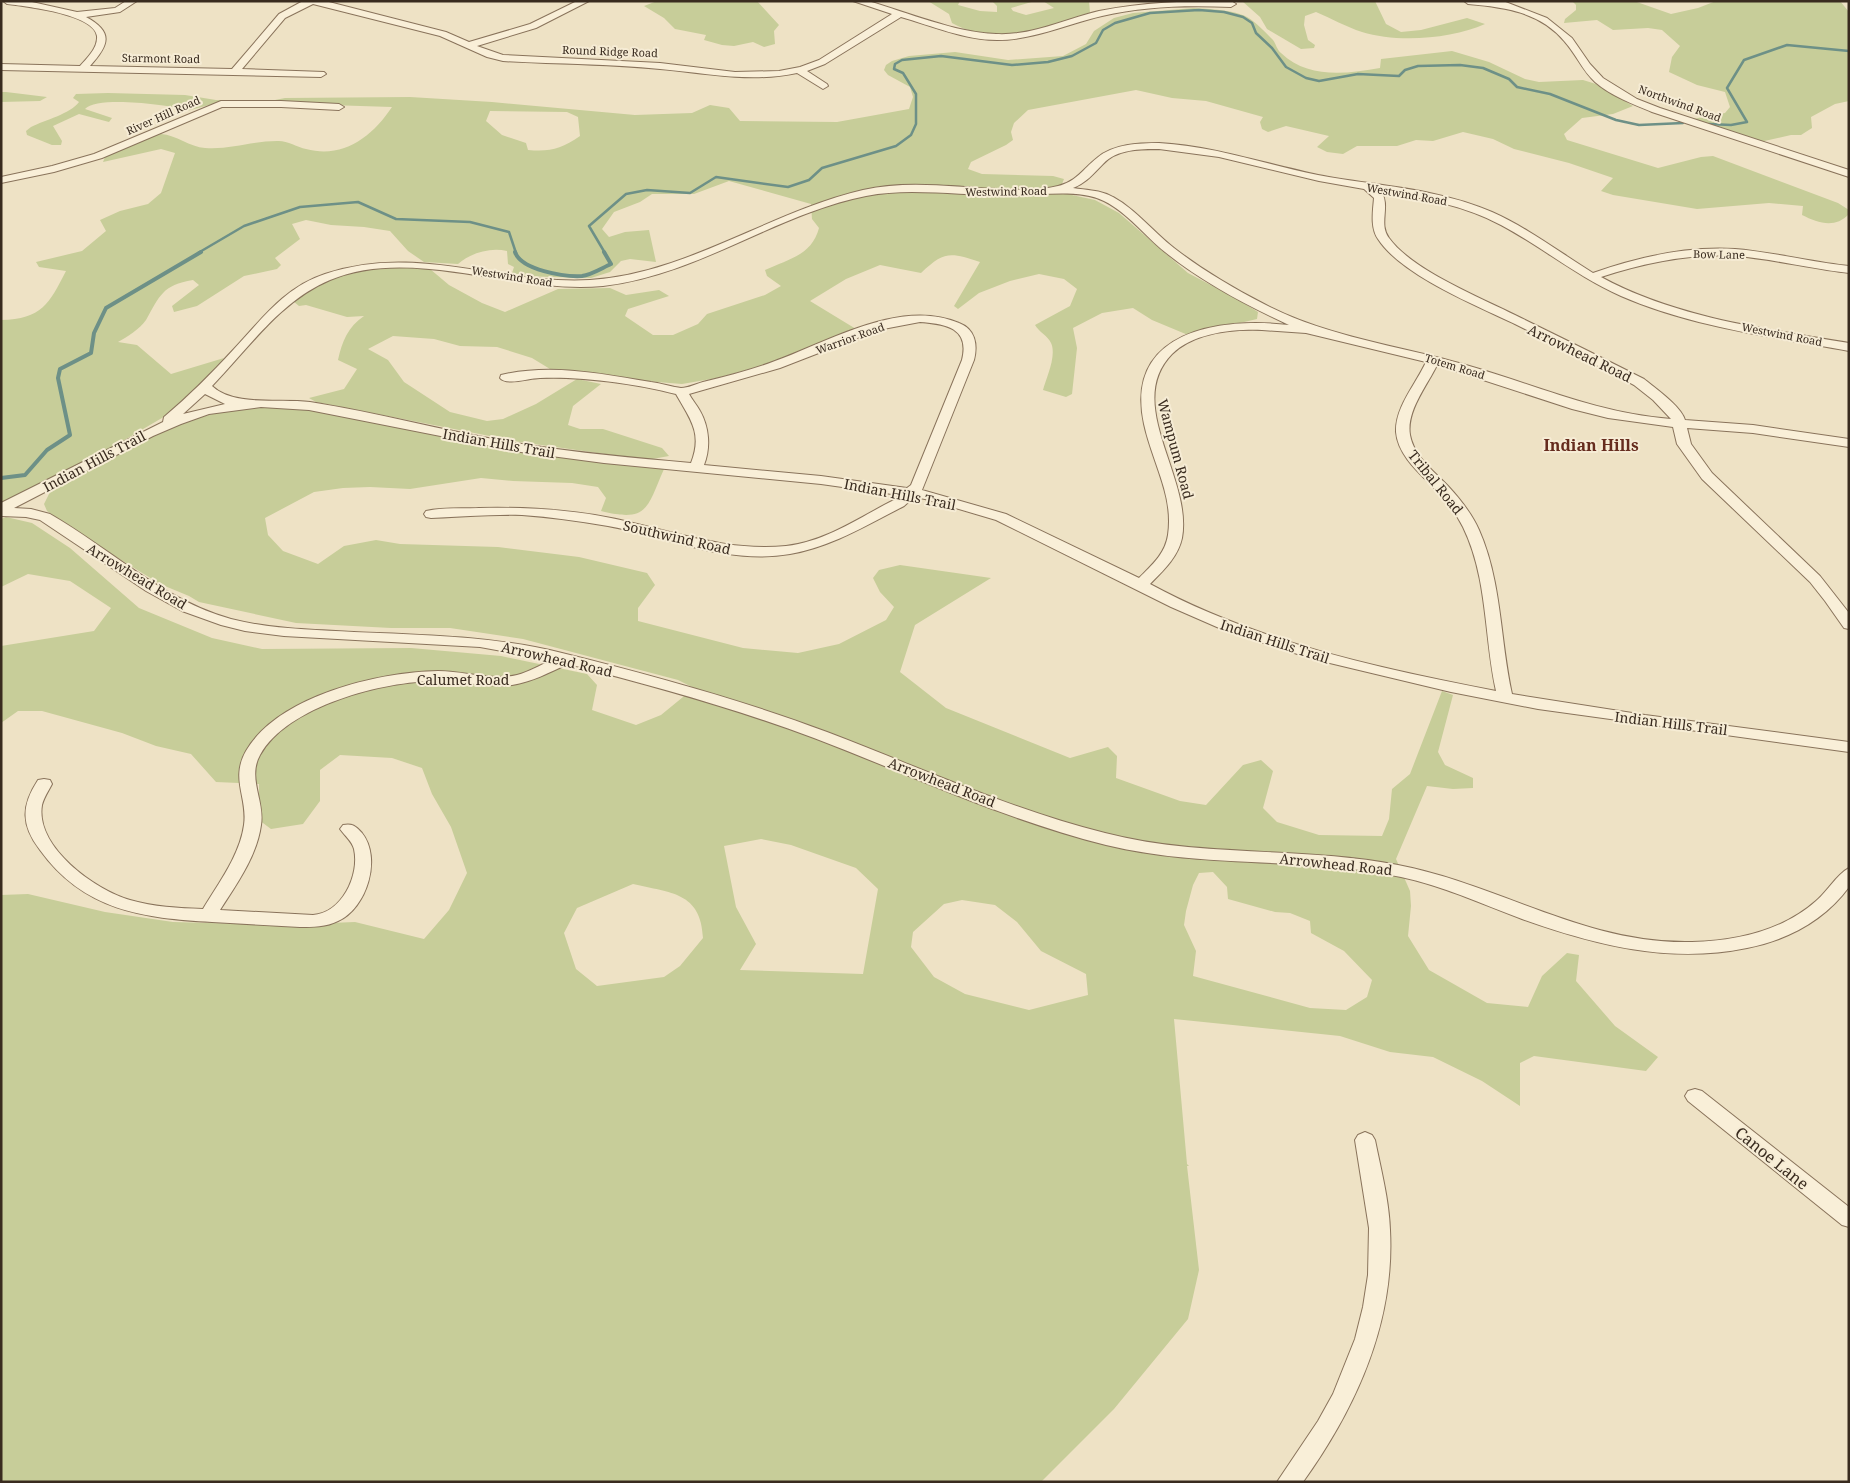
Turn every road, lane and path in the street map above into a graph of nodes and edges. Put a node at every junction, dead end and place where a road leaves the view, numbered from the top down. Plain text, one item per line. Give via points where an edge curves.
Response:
1 (7, 1) edge
2 (133, 1) edge
3 (312, 1) edge
4 (584, 1) edge
5 (857, 1) edge
6 (1189, 1) edge
7 (1468, 1) edge
8 (1496, 2) edge
9 (1231, 4) dead end
10 (117, 10) junction
11 (899, 14) junction
12 (78, 15) junction
13 (100, 30) junction
14 (469, 45) junction
15 (1, 66) edge
16 (83, 68) junction
17 (798, 70) junction
18 (235, 72) junction
19 (321, 74) dead end
20 (823, 86) dead end
21 (340, 107) dead end
22 (1849, 174) edge
23 (1085, 177) junction
24 (1, 180) edge
25 (1367, 186) junction
26 (1055, 190) junction
27 (1400, 191) junction
28 (1098, 195) junction
29 (1380, 198) junction
30 (1849, 270) edge
31 (1590, 277) junction
32 (1271, 312) junction
33 (1256, 326) junction
34 (1311, 330) junction
35 (1849, 347) edge
36 (1433, 360) junction
37 (506, 378) dead end
38 (205, 386) junction
39 (682, 392) junction
40 (246, 404) junction
41 (1679, 423) junction
42 (160, 427) junction
43 (1849, 443) edge
44 (696, 467) junction
45 (44, 488) junction
46 (911, 492) junction
47 (1, 510) edge
48 (39, 514) junction
49 (431, 514) dead end
50 (1141, 585) junction
51 (1849, 625) edge
52 (566, 659) junction
53 (1505, 696) junction
54 (1849, 747) edge
55 (44, 784) dead end
56 (349, 829) dead end
57 (1849, 874) edge
58 (208, 915) junction
59 (1696, 1096) dead end
60 (1365, 1140) dead end
61 (1849, 1219) edge
62 (1289, 1482) edge

1 - 12 street
2 - 10 street
3 - 14 street, Round Ridge Road via 432,30
3 - 18 street via 282,16
4 - 14 street via 533,26
5 - 11 street
6 - 9 street
6 - 11 street via 1117,10 1049,30 998,37 969,34
7 - 8 street, Northwind Road
8 - 22 street, Northwind Road via 1530,14 1557,30 1567,38 1599,80 1627,97 1656,110
10 - 12 street
10 - 13 street
11 - 17 street, Round Ridge Road via 822,62
12 - 13 street
13 - 16 street via 102,37 98,52
14 - 17 street, Round Ridge Road via 495,57 518,60 660,66 746,76
15 - 16 street, Starmont Road
16 - 18 street, Starmont Road
17 - 20 street
18 - 19 street, Starmont Road
21 - 24 street, River Hill Road via 221,104 78,163
23 - 25 street, Westwind Road via 1101,159 1112,153 1158,146 1201,150
23 - 26 street, Westwind Road
23 - 28 street, Totem Road
25 - 27 street, Westwind Road
25 - 29 street
26 - 28 street, Totem Road
26 - 38 street, Westwind Road via 1001,192 910,188 860,194 823,205 665,268 602,282 541,282 413,264 378,265 348,271 313,283 281,304
27 - 29 street
27 - 31 street, Westwind Road via 1449,201 1489,215
28 - 32 street, Totem Road via 1122,207 1169,250 1196,269
29 - 41 street, Arrowhead Road via 1377,216 1380,232 1386,243 1408,262 1448,287 1633,378 1669,406
30 - 31 street, Bow Lane via 1713,252 1647,261
31 - 35 street, Westwind Road via 1628,295 1680,312
32 - 33 street
32 - 34 street, Totem Road
33 - 34 street, Wampum Road
33 - 50 street, Wampum Road via 1219,329 1190,337 1169,349 1150,373 1146,409 1170,484 1176,525 1169,554
34 - 36 street, Totem Road
36 - 41 street, Totem Road via 1608,414
36 - 53 street, Tribal Road via 1408,412 1404,438 1419,463 1450,496 1473,534 1484,568
37 - 39 street, Warrior Road via 576,374
38 - 40 street via 218,397
38 - 42 street, Westwind Road
39 - 44 street via 696,416 702,435 700,460
39 - 46 street, Warrior Road via 788,361 883,324 930,319 955,325 967,334 972,348 917,487
40 - 42 street, Indian Hills Trail
40 - 44 street, Indian Hills Trail via 309,406 521,448
41 - 43 street, Totem Road via 1753,429
41 - 51 street, Arrowhead Road via 1684,444 1706,476 1815,579
42 - 45 street, Indian Hills Trail
44 - 46 street, Indian Hills Trail
45 - 47 street, Indian Hills Trail
45 - 48 street
46 - 49 street, Southwind Road via 899,503 828,539 799,548 765,552 735,550 562,514 492,511
46 - 50 street, Indian Hills Trail via 1001,517
47 - 48 street
48 - 52 street, Arrowhead Road via 163,595 232,624 281,632 492,644
50 - 53 street, Indian Hills Trail via 1176,604 1273,643 1365,668
52 - 57 street, Arrowhead Road via 804,729 1007,808 1106,840 1156,850 1317,859 1402,871 1560,926 1637,946 1693,950 1724,947 1774,935 1820,909 1840,889
52 - 58 street, Calumet Road via 514,680 438,676 376,684 338,694 287,720 263,740 248,764 245,778 253,825 248,843
53 - 54 street, Indian Hills Trail via 1611,716
55 - 58 street via 34,805 35,823 45,845 59,863 80,881 98,894 142,909
56 - 58 street via 360,841 362,862 349,904 334,917 300,921
59 - 61 street, Canoe Lane
60 - 62 street via 1378,1217 1378,1287 1361,1357 1348,1389 1324,1434

